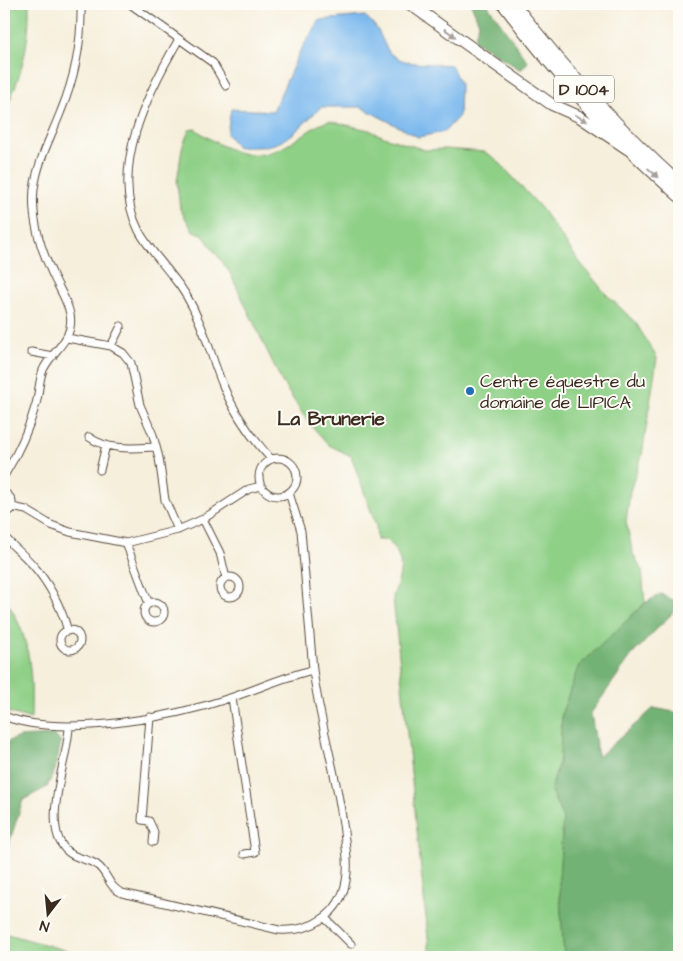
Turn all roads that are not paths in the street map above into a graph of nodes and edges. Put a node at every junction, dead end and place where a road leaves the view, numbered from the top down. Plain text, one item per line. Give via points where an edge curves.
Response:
1 (81, 4) edge
2 (130, 4) edge
3 (410, 4) edge
4 (503, 4) edge
5 (514, 4) edge
6 (179, 38) junction
7 (226, 86) dead end
8 (628, 149) junction
9 (679, 183) edge
10 (679, 196) edge
11 (121, 326) dead end
12 (67, 338) junction
13 (111, 346) junction
14 (31, 352) dead end
15 (53, 356) junction
16 (89, 437) dead end
17 (106, 446) junction
18 (156, 448) junction
19 (271, 459) junction
20 (100, 470) dead end
21 (4, 476) edge
22 (260, 486) junction
23 (4, 493) edge
24 (289, 493) junction
25 (12, 507) junction
26 (4, 514) edge
27 (203, 519) junction
28 (178, 530) junction
29 (4, 536) edge
30 (126, 543) junction
31 (226, 578) dead end
32 (149, 604) dead end
33 (68, 630) dead end
34 (313, 670) junction
35 (232, 698) junction
36 (4, 716) edge
37 (150, 717) junction
38 (69, 726) junction
39 (153, 842) dead end
40 (244, 854) dead end
41 (325, 918) junction
42 (351, 944) dead end

1 - 12 street via 73,75 41,158 33,202 38,234 70,316
2 - 6 street
3 -> 8 highway via 551,104 580,117
4 - 8 highway, D 1004 via 570,86
5 - 9 highway, D 1004 via 576,80
6 - 7 street via 213,63
6 - 19 street via 152,92 131,152 127,177 129,205 144,239 190,302 232,404
8 -> 10 highway, D 1004
11 - 13 street
12 - 13 street
12 - 15 street
13 - 18 street via 131,363 140,405
14 - 15 street
15 - 21 street via 43,370 26,436
16 - 17 street
17 - 18 street
17 - 20 street
18 - 28 street via 165,500
19 - 22 street via 259,473
19 - 24 street via 283,459 296,470 296,482
22 - 24 street via 270,495
22 - 27 street via 238,495
23 - 25 street via 12,500
24 - 34 street via 301,531 307,572 307,621
25 - 26 street
25 - 30 street via 26,510 70,532
27 - 28 street
27 - 31 street via 220,553
28 - 30 street
29 - 33 street via 43,578 59,605
30 - 32 street
34 - 35 street
34 - 41 street via 336,773 347,855 344,890
35 - 37 street
35 - 40 street via 255,852
36 - 38 street via 42,726
37 - 38 street
37 - 39 street via 142,820 149,821 154,832
38 - 41 street via 56,804 57,837 70,854 100,867 114,889 279,930 300,930
41 - 42 street

